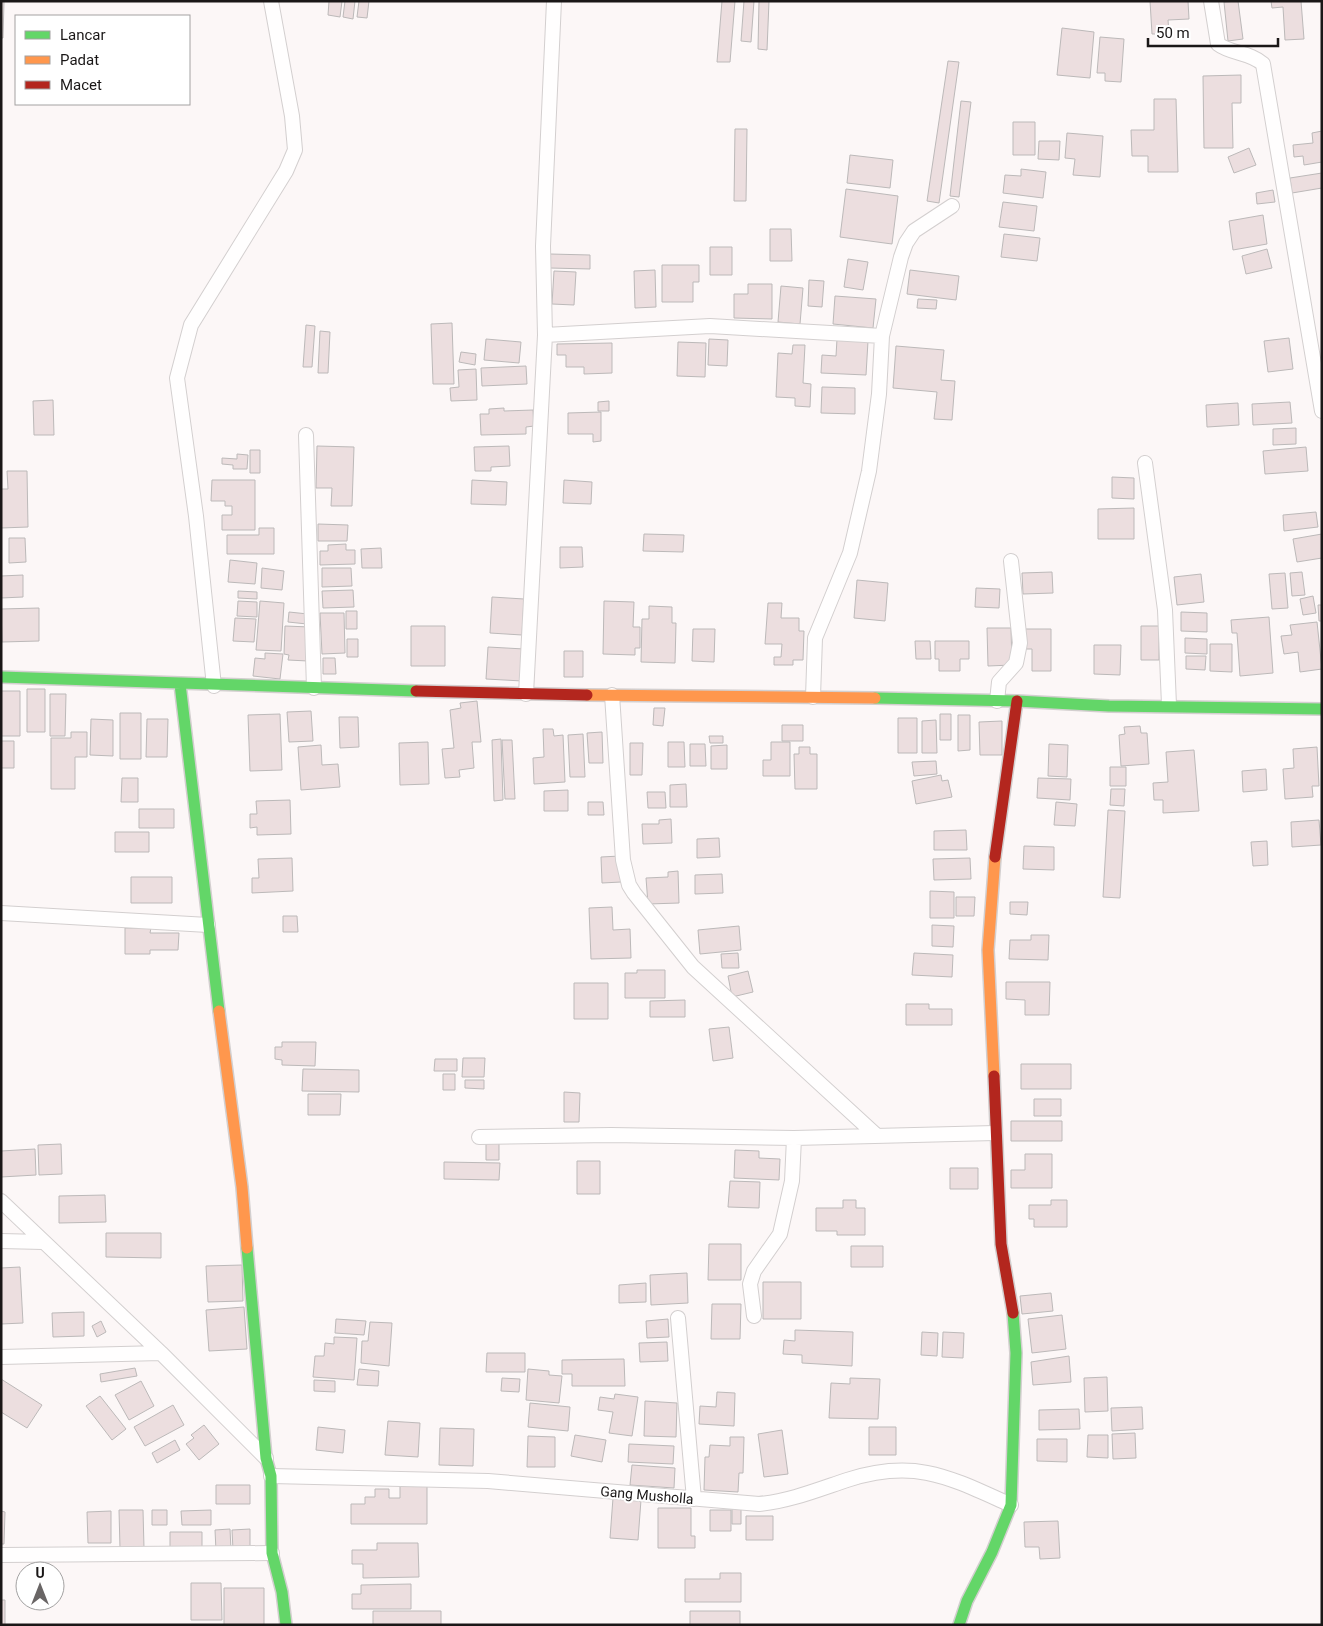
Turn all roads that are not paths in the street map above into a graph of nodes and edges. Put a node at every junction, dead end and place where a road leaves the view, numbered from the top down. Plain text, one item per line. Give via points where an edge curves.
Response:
1 (271, 1) edge
2 (554, 1) edge
3 (1211, 1) edge
4 (952, 206) dead end
5 (545, 334) junction
6 (882, 336) junction
7 (1318, 360) edge
8 (1322, 411) edge
9 (306, 435) dead end
10 (1145, 463) dead end
11 (1011, 561) dead end
12 (1, 677) edge
13 (180, 684) junction
14 (214, 686) junction
15 (314, 688) junction
16 (526, 689) junction
17 (612, 695) junction
18 (813, 697) junction
19 (997, 701) junction
20 (1017, 701) junction
21 (1169, 705) junction
22 (1322, 709) edge
23 (1, 913) edge
24 (208, 924) junction
25 (995, 1133) junction
26 (877, 1136) junction
27 (479, 1137) dead end
28 (794, 1138) junction
29 (1, 1201) edge
30 (1, 1241) edge
31 (43, 1242) junction
32 (754, 1316) dead end
33 (678, 1318) dead end
34 (161, 1353) junction
35 (1, 1357) edge
36 (266, 1458) junction
37 (271, 1476) junction
38 (694, 1499) junction
39 (1011, 1505) junction
40 (272, 1553) junction
41 (1, 1555) edge
42 (286, 1625) edge
43 (959, 1625) edge

1 - 14 street via 295,150 286,171 191,325 177,378
2 - 5 street via 543,246
3 - 7 street via 1218,44 1258,59 1263,64
4 - 6 street via 914,231 906,243
5 - 6 street via 710,326
5 - 16 street
6 - 18 street via 879,394 869,471 850,553 815,638
7 - 8 street
9 - 15 street
10 - 21 street via 1166,610
11 - 19 street via 1020,643 1016,663 998,682
12 - 13 street
13 - 14 street
13 - 24 street
14 - 15 street
15 - 16 street
16 - 17 street
17 - 18 street
17 - 26 street via 623,860 629,885 693,967
18 - 19 street
19 - 20 street
20 - 21 street via 1109,706
20 - 25 street via 990,901 988,950
21 - 22 street
23 - 24 street
24 - 36 street via 242,1187
25 - 26 street
25 - 39 street via 1002,1244 1015,1327
26 - 28 street
27 - 28 street via 611,1134
28 - 32 street via 792,1181 780,1234 754,1271 750,1284
29 - 31 street
30 - 31 street
31 - 34 street
33 - 38 street
34 - 35 street
34 - 36 street
36 - 37 street
37 - 38 street, Gang Musholla via 488,1481
37 - 40 street
38 - 39 street, Gang Musholla via 759,1504 782,1502 875,1472 901,1469 936,1474
39 - 43 street
40 - 41 street
40 - 42 street

